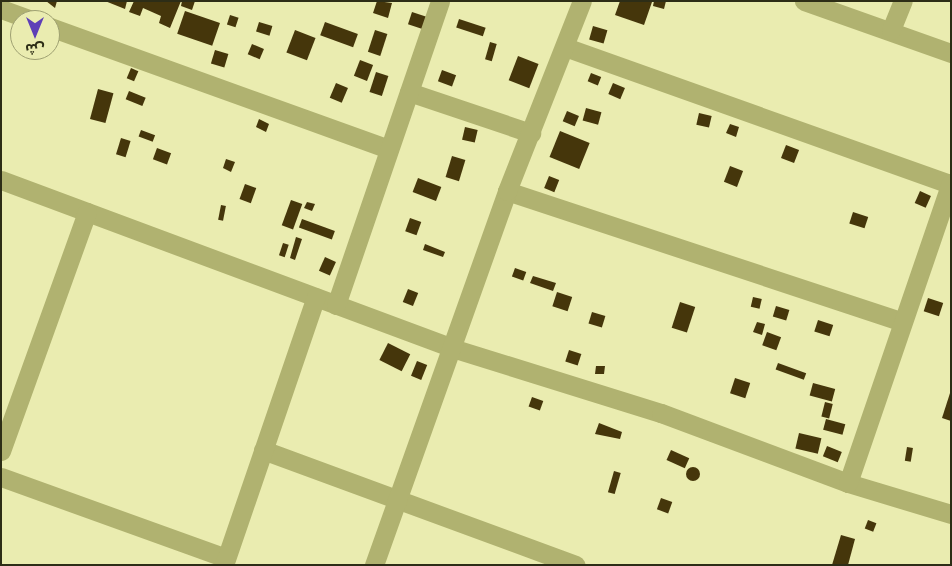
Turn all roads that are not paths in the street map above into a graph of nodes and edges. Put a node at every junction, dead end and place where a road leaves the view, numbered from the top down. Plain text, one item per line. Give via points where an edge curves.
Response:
1 (440, 1) edge
2 (582, 1) edge
3 (804, 1) edge
4 (903, 1) edge
5 (60, 30) edge
6 (891, 30) junction
7 (565, 46) junction
8 (951, 52) edge
9 (409, 92) junction
10 (531, 133) junction
11 (389, 149) junction
12 (1, 180) edge
13 (950, 184) edge
14 (507, 191) junction
15 (87, 212) junction
16 (316, 297) junction
17 (336, 305) junction
18 (902, 322) junction
19 (452, 348) junction
20 (263, 450) junction
21 (1, 451) edge
22 (1, 477) edge
23 (848, 483) junction
24 (397, 501) junction
25 (951, 514) edge
26 (225, 561) edge
27 (374, 565) edge
28 (576, 565) edge

1 - 9 street
2 - 7 street
3 - 6 street
4 - 6 street
5 - 11 street
6 - 8 street
7 - 10 street
7 - 13 street
9 - 10 street
9 - 11 street
10 - 14 street
11 - 17 street
12 - 15 street
13 - 18 street
14 - 18 street
14 - 19 street
15 - 16 street
15 - 21 street
16 - 17 street
16 - 20 street
17 - 19 street
18 - 23 street
19 - 23 street via 661,413
19 - 24 street
20 - 24 street
20 - 26 street
22 - 26 street
23 - 25 street
24 - 27 street
24 - 28 street

